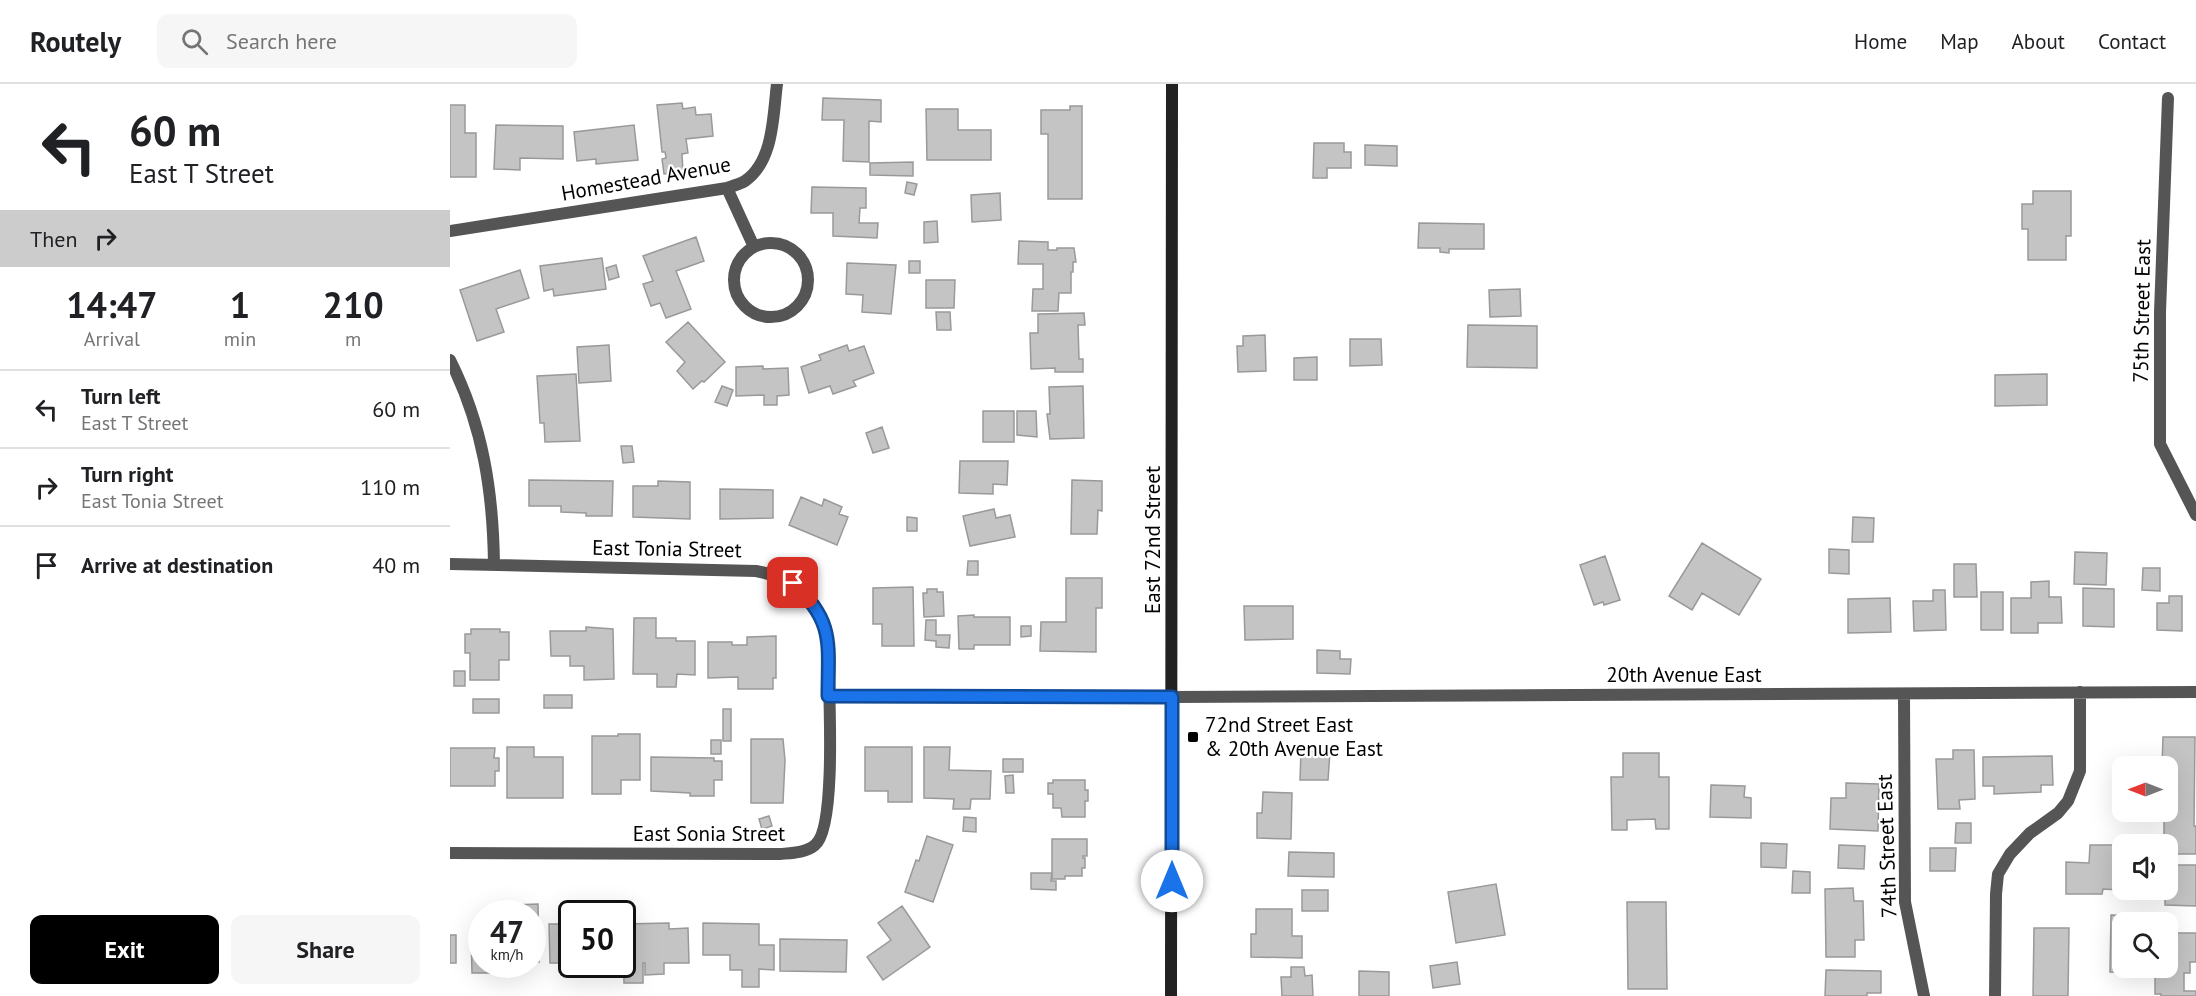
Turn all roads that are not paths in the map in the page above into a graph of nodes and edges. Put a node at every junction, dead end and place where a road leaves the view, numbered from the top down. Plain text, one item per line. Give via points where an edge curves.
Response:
1 (777, 84) edge
2 (1172, 84) edge
3 (2168, 98) dead end
4 (727, 188) junction
5 (450, 231) edge
6 (754, 247) junction
7 (450, 360) edge
8 (2196, 515) edge
9 (450, 564) edge
10 (494, 564) junction
11 (2080, 692) junction
12 (2196, 692) edge
13 (1904, 694) junction
14 (828, 696) junction
15 (1172, 697) junction
16 (450, 853) edge
17 (1171, 996) edge
18 (1924, 996) edge
19 (1995, 996) edge

1 - 4 street, Homestead Avenue via 767,150 745,180
2 - 15 main road, East 72nd Street
3 - 8 street, 75th Street East via 2160,312 2160,444
4 - 5 street, Homestead Avenue
4 - 6 street
6 - 6 street via 739,261 735,271 741,301 767,317 787,313 802,299 806,268 784,246 774,243
7 - 10 street via 471,410 488,475
9 - 10 street, East Tonia Street
10 - 14 street, East Tonia Street via 756,571 777,575 808,597 826,628
11 - 12 street, 20th Avenue East
11 - 13 street, 20th Avenue East
11 - 19 street via 2080,771 2068,801 2030,833 1998,874
13 - 15 street, 20th Avenue East
13 - 18 street, 74th Street East via 1905,902
14 - 15 street, 20th Avenue East
14 - 16 street, East Sonia Street via 830,793 826,822 821,839 801,852
15 - 17 main road, East 72nd Street

